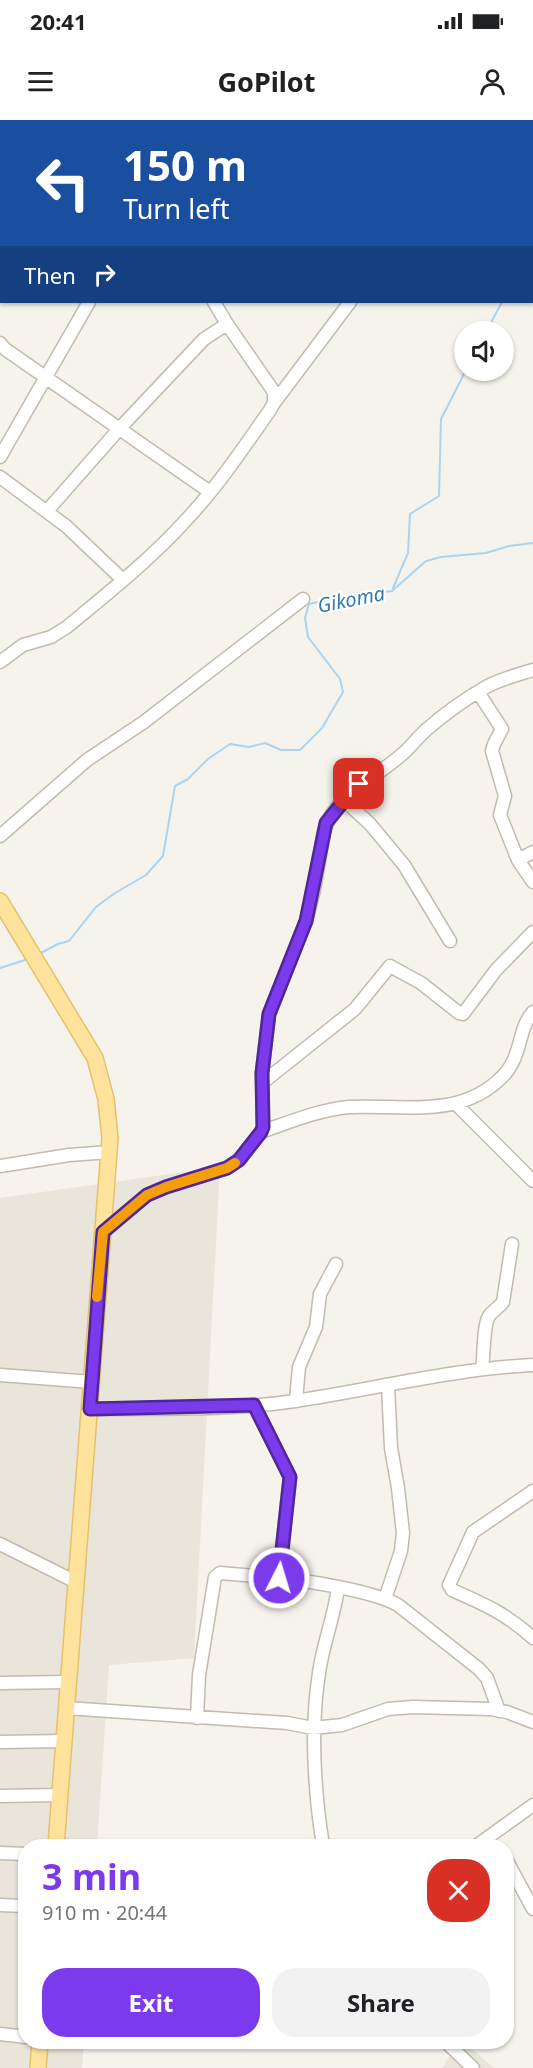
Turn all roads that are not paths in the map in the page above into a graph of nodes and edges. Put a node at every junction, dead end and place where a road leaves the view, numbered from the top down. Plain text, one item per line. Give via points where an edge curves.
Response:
1 (88, 303) edge
2 (215, 303) edge
3 (349, 303) edge
4 (227, 324) junction
5 (0, 343) edge
6 (46, 376) junction
7 (274, 403) junction
8 (120, 428) junction
9 (0, 457) edge
10 (0, 477) edge
11 (210, 492) junction
12 (47, 511) junction
13 (123, 580) junction
14 (303, 598) dead end
15 (0, 662) edge
16 (533, 670) edge
17 (478, 692) junction
18 (344, 800) junction
19 (0, 836) edge
20 (533, 852) edge
21 (518, 860) junction
22 (533, 882) edge
23 (0, 902) edge
24 (533, 932) edge
25 (450, 941) dead end
26 (533, 1012) edge
27 (262, 1083) junction
28 (456, 1104) junction
29 (261, 1132) junction
30 (110, 1152) junction
31 (0, 1167) edge
32 (533, 1181) edge
33 (103, 1232) junction
34 (512, 1244) dead end
35 (336, 1264) dead end
36 (533, 1365) edge
37 (482, 1369) junction
38 (0, 1375) edge
39 (92, 1382) junction
40 (388, 1386) junction
41 (296, 1401) junction
42 (254, 1405) junction
43 (90, 1409) junction
44 (533, 1491) edge
45 (0, 1544) edge
46 (279, 1578) junction
47 (76, 1582) junction
48 (338, 1588) junction
49 (385, 1599) junction
50 (533, 1638) edge
51 (68, 1682) junction
52 (0, 1683) edge
53 (66, 1708) junction
54 (499, 1711) junction
55 (197, 1718) junction
56 (533, 1722) edge
57 (313, 1728) junction
58 (63, 1741) junction
59 (0, 1742) edge
60 (59, 1795) junction
61 (0, 1796) edge
62 (533, 1805) edge
63 (56, 1839) edge
64 (322, 1839) edge
65 (497, 1839) edge
66 (0, 1853) edge
67 (18, 1854) edge
68 (514, 1875) edge
69 (0, 1905) edge
70 (18, 1906) edge
71 (533, 1910) edge
72 (0, 2034) edge
73 (18, 2036) edge
74 (39, 2049) edge
75 (453, 2049) edge
76 (38, 2068) edge
77 (473, 2068) edge

1 - 6 street
2 - 4 street
3 - 7 street
4 - 7 street via 274,392
4 - 8 street via 204,339
5 - 6 street
6 - 8 street
6 - 9 street
7 - 11 street
8 - 11 street
8 - 12 street
10 - 12 street
11 - 13 street
12 - 13 street
13 - 15 street via 67,627 51,637 23,645
14 - 19 street via 144,722 87,760
16 - 17 street
17 - 18 street via 426,730 399,757 359,784
17 - 21 street via 502,729 492,752 505,796 500,816
18 - 25 street via 404,865
18 - 27 street via 326,823 306,921 269,1014
20 - 21 street
21 - 22 street
23 - 30 main road via 95,1058 106,1099
24 - 27 street via 496,970 464,1014 390,966 355,1009
26 - 28 street via 510,1069 470,1099
27 - 29 street
28 - 29 street via 349,1107 318,1112
28 - 32 street
29 - 33 street via 239,1160 227,1168 147,1195
30 - 31 street
30 - 33 main road
33 - 39 main road
34 - 37 street via 503,1302 487,1322
35 - 41 street via 320,1294 316,1326 299,1367
36 - 37 street
37 - 40 street
38 - 39 street
39 - 43 main road
40 - 41 street
40 - 49 street via 391,1448 403,1533
41 - 42 street
42 - 43 street
42 - 46 street via 290,1477
43 - 47 main road
44 - 50 street via 473,1532 449,1585 516,1622
45 - 47 street
46 - 48 street
46 - 55 street via 220,1573 215,1577 199,1675
47 - 51 main road
48 - 49 street
48 - 57 street via 318,1674
49 - 54 street via 414,1615 479,1670 487,1678
51 - 52 street
51 - 53 main road
53 - 55 street
53 - 58 main road
54 - 56 street
54 - 57 street via 388,1709 342,1725
55 - 57 street
57 - 64 street
58 - 59 street
58 - 60 main road
60 - 61 street
60 - 63 main road
62 - 65 street
66 - 67 street
68 - 71 street
69 - 70 street
72 - 73 street
74 - 76 main road
75 - 77 street

